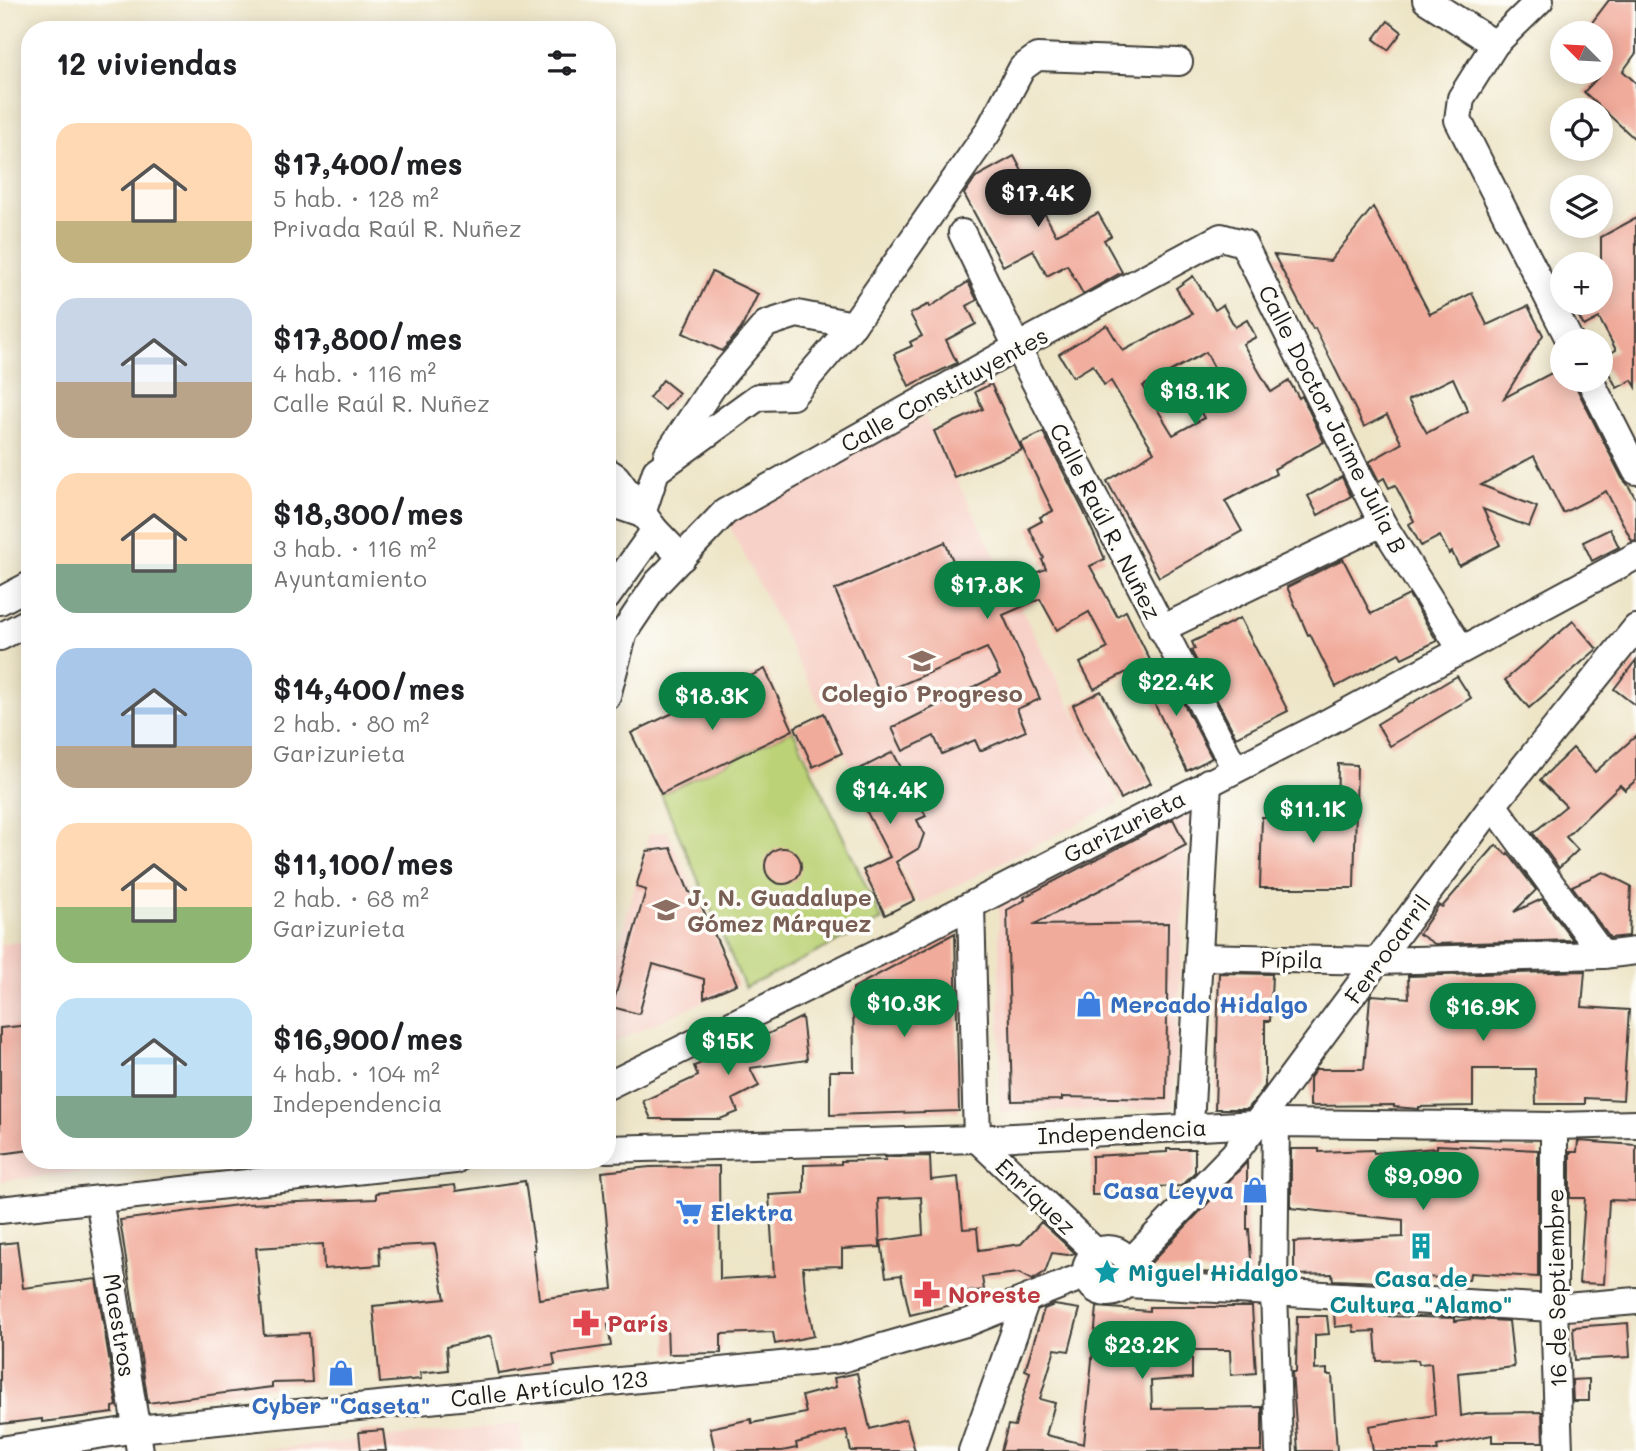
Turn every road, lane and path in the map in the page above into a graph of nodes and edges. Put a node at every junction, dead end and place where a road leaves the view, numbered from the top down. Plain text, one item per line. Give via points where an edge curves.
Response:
1 (1426, 0) edge
2 (1540, 0) edge
3 (1495, 44) junction
4 (1178, 62) dead end
5 (962, 233) dead end
6 (1221, 237) joint
7 (853, 325) junction
8 (1564, 329) edge
9 (1017, 348) junction
10 (1596, 392) edge
11 (656, 471) junction
12 (1636, 471) edge
13 (616, 477) edge
14 (616, 506) edge
15 (648, 522) junction
16 (1382, 523) junction
17 (1636, 556) edge
18 (682, 558) junction
19 (616, 581) edge
20 (21, 590) edge
21 (0, 601) edge
22 (21, 626) edge
23 (1636, 628) edge
24 (1161, 629) junction
25 (0, 637) edge
26 (1461, 649) junction
27 (616, 662) edge
28 (1235, 769) junction
29 (1208, 782) junction
30 (1493, 805) junction
31 (971, 905) junction
32 (1636, 951) edge
33 (1603, 955) junction
34 (1199, 957) junction
35 (1378, 961) junction
36 (616, 1082) edge
37 (1267, 1123) junction
38 (1636, 1124) edge
39 (1190, 1126) junction
40 (1554, 1126) junction
41 (977, 1139) junction
42 (616, 1149) edge
43 (373, 1169) edge
44 (100, 1199) junction
45 (0, 1210) edge
46 (1091, 1264) junction
47 (1128, 1273) junction
48 (1274, 1290) junction
49 (1026, 1300) junction
50 (1636, 1301) edge
51 (1554, 1308) junction
52 (139, 1440) edge
53 (0, 1450) edge
54 (972, 1451) edge
55 (1279, 1451) edge
56 (1559, 1451) edge

1 - 3 street
2 - 3 street
3 - 8 street via 1461,98 1458,120
4 - 7 street via 1037,57 1022,68 988,132
5 - 9 street, Calle Raúl R. Nuñez
6 - 9 street, Calle Constituyentes
6 - 16 street, Calle Doctor Jaime Julia B via 1243,243
7 - 11 street via 792,396 758,397
7 - 11 street via 797,314 766,324 713,386
9 - 18 street, Calle Constituyentes via 725,512
9 - 24 street, Calle Raúl R. Nuñez
10 - 12 street
11 - 15 street
13 - 15 street
14 - 15 street
15 - 18 street
15 - 19 street
16 - 24 street
16 - 26 street, Calle Doctor Jaime Julia B
17 - 26 street, Garizurieta
18 - 27 street, Calle Constituyentes via 657,583 624,632
20 - 21 street
22 - 25 street
23 - 30 street, Ferrocarril
24 - 28 street, Calle Raúl R. Nuñez
26 - 28 street, Garizurieta
28 - 29 street, Garizurieta
29 - 31 street, Garizurieta
29 - 34 street
30 - 33 street
30 - 35 street, Ferrocarril
31 - 36 street, Garizurieta
31 - 41 street
32 - 33 street, Pípila
33 - 35 street, Pípila
34 - 35 street, Pípila
34 - 39 street
35 - 37 street, Ferrocarril
37 - 39 street, Independencia
37 - 40 street, Independencia
37 - 47 street, Ferrocarril
37 - 48 street
38 - 40 street, Independencia
39 - 41 street, Independencia
40 - 51 street, 16 de Septiembre
41 - 42 street, Independencia
41 - 46 street, Enríquez
43 - 44 street
44 - 45 street
44 - 52 street, Maestros
46 - 47 street via 1109,1248 1121,1253
46 - 47 street via 1092,1287 1104,1293 1116,1292
46 - 49 street, Calle Artículo 123
47 - 48 street
48 - 51 street
48 - 55 street
49 - 52 street, Calle Artículo 123 via 969,1322 841,1359
49 - 54 street
50 - 51 street
51 - 56 street, 16 de Septiembre
52 - 53 street, Calle Artículo 123

